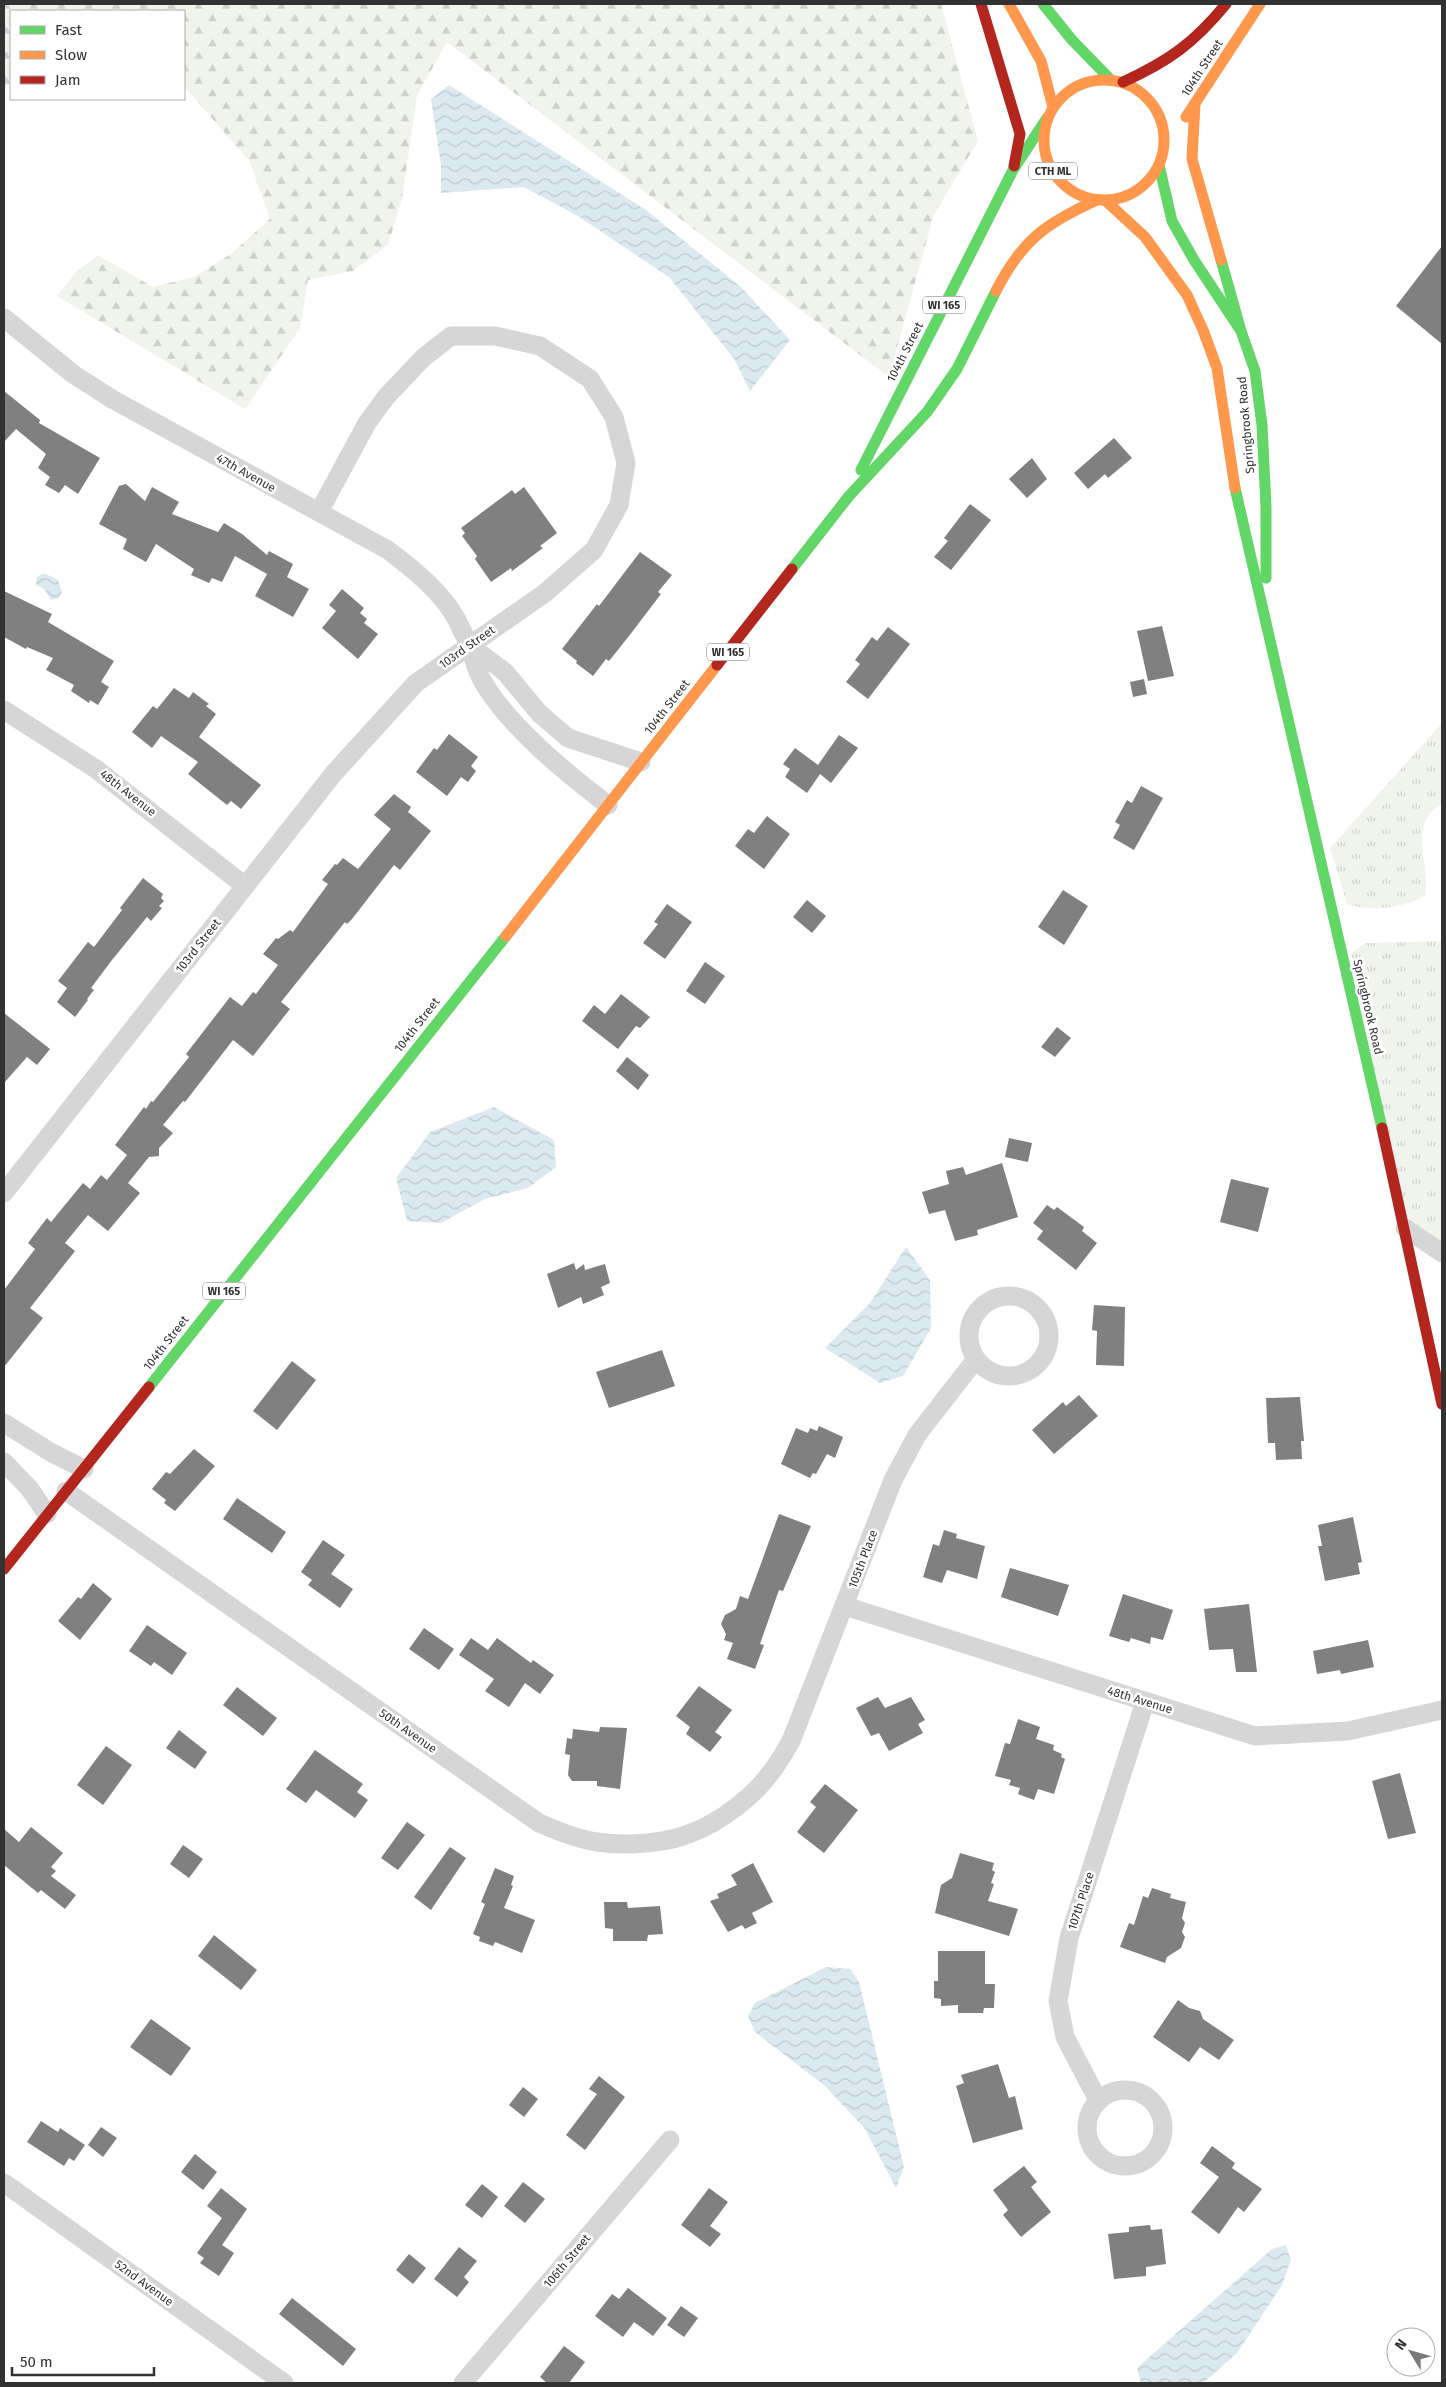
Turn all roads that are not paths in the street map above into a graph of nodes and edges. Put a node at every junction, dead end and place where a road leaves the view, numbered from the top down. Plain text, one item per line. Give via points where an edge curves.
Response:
1 (981, 4) edge
2 (1009, 4) edge
3 (1043, 4) edge
4 (1226, 4) edge
5 (1260, 4) edge
6 (1117, 81) junction
7 (1195, 103) junction
8 (1053, 107) junction
9 (1047, 118) junction
10 (1164, 147) junction
11 (1159, 165) junction
12 (1013, 170) junction
13 (1102, 200) junction
14 (4, 318) edge
15 (1241, 331) junction
16 (849, 496) junction
17 (319, 512) junction
18 (1266, 617) junction
19 (469, 645) junction
20 (4, 710) edge
21 (641, 762) junction
22 (608, 805) junction
23 (245, 886) junction
24 (4, 1193) edge
25 (1405, 1228) junction
26 (1442, 1253) edge
27 (976, 1359) junction
28 (1442, 1404) edge
29 (4, 1423) edge
30 (4, 1462) edge
31 (84, 1469) junction
32 (66, 1490) junction
33 (47, 1514) junction
34 (4, 1569) edge
35 (845, 1606) junction
36 (1145, 1702) junction
37 (1442, 1710) edge
38 (772, 1772) joint
39 (1098, 2100) junction
40 (670, 2140) dead end
41 (4, 2183) edge
42 (284, 2383) edge
43 (464, 2383) edge

1 - 12 main road via 1020,134
2 - 8 main road via 1041,60
3 - 6 main road via 1072,40
4 - 6 main road, 104th Street / WI 165 via 1202,33 1158,66
5 - 7 main road, 104th Street / WI 165
6 - 8 main road, WI 165 via 1094,80 1078,85
6 - 10 main road via 1141,92 1155,107 1163,126
7 - 10 main road, 104th Street / WI 165
7 - 15 main road via 1192,159
8 - 9 main road, WI 165
9 - 12 main road, 104th Street / WI 165
9 - 13 main road, CTH ML via 1043,139 1046,160 1056,178 1072,192
10 - 11 main road, WI 165
11 - 13 main road, WI 165 via 1138,190 1123,198
11 - 15 main road, Springbrook Road / CTH ML via 1172,221
12 - 16 main road, 104th Street / WI 165
13 - 16 main road, 104th Street / WI 165 via 1059,218 1031,240 1001,283 972,342 946,384 916,426
13 - 18 main road, Springbrook Road / CTH ML via 1145,237 1186,295 1203,330 1217,368 1238,509
14 - 17 street, 47th Avenue via 73,374 112,399
15 - 18 main road, Springbrook Road / CTH ML via 1255,371 1262,426
16 - 21 main road, 104th Street / WI 165
17 - 19 street, 47th Avenue via 388,550 408,565 455,617
17 - 19 street, 103rd Street via 367,423 386,397 423,358 452,336 495,336 540,346 590,379 614,417 626,463 619,505 594,550 545,593
18 - 25 main road, Springbrook Road / CTH ML
19 - 21 street via 504,672 539,713 568,738
19 - 22 street, 47th Avenue via 481,679 533,742
19 - 23 street, 103rd Street via 416,683 334,774
20 - 23 street, 48th Avenue via 96,769
21 - 22 main road, 104th Street / WI 165
22 - 31 main road, 104th Street / WI 165
23 - 24 street, 103rd Street
25 - 26 street
25 - 28 main road, Springbrook Road / CTH ML
27 - 27 street via 969,1333 980,1309 991,1301 1004,1297 1018,1298 1030,1303 1047,1323 1049,1335 1042,1359 1022,1374 1003,1375 985,1368
27 - 35 street, 105th Place via 913,1442 893,1480
29 - 31 street
30 - 33 street via 29,1488
31 - 32 main road, 104th Street / WI 165
32 - 33 main road, 104th Street / WI 165
32 - 38 street, 50th Avenue via 539,1823 565,1834 597,1842 624,1844 691,1834 743,1801
33 - 34 main road, 104th Street / WI 165
35 - 36 street, 48th Avenue
35 - 38 street, 105th Place via 791,1742
36 - 37 street, 48th Avenue via 1255,1736 1348,1731
36 - 39 street, 107th Place via 1069,1938 1058,2001 1065,2037
39 - 39 street via 1090,2111 1086,2130 1092,2148 1100,2158 1124,2167 1148,2159 1157,2150 1163,2132 1161,2113 1154,2102 1144,2094 1126,2090 1108,2093
40 - 43 street, 106th Street
41 - 42 street, 52nd Avenue

